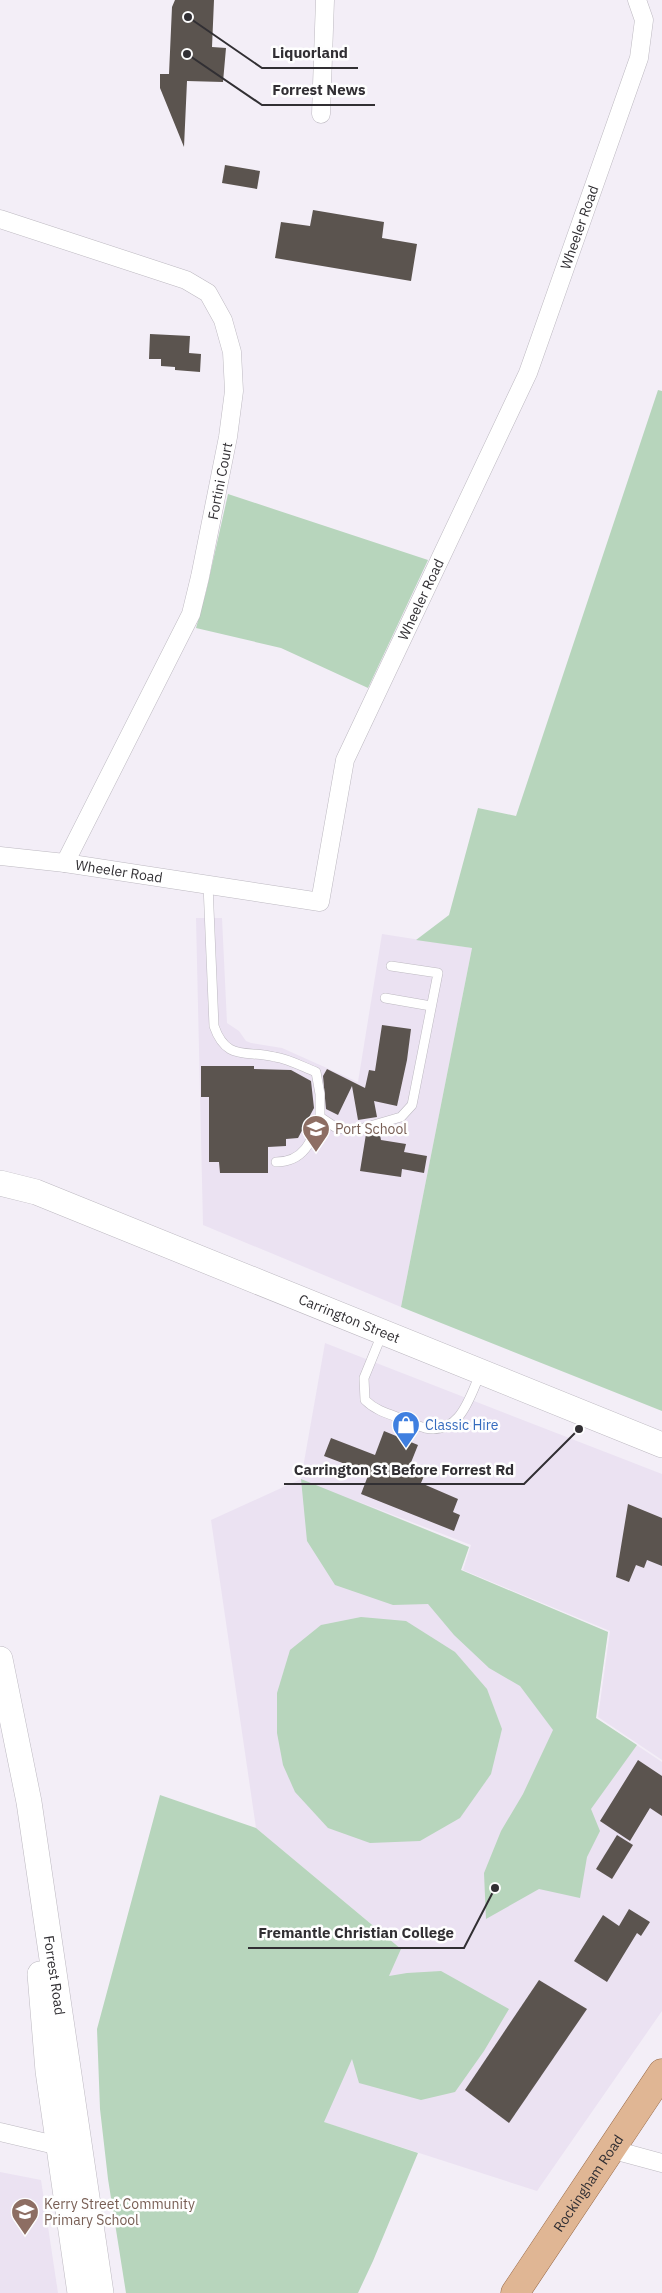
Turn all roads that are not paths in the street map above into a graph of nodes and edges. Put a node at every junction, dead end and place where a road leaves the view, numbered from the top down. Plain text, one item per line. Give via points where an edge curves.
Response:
1 (325, 0) edge
2 (637, 0) edge
3 (321, 114) dead end
4 (0, 218) edge
5 (0, 856) edge
6 (66, 863) junction
7 (208, 885) junction
8 (391, 966) dead end
9 (385, 998) dead end
10 (431, 1006) junction
11 (320, 1117) junction
12 (276, 1162) dead end
13 (0, 1165) edge
14 (0, 1183) edge
15 (36, 1192) junction
16 (383, 1332) junction
17 (481, 1372) junction
18 (662, 1445) edge
19 (0, 1659) edge
20 (0, 1732) edge
21 (662, 2073) edge
22 (0, 2132) edge
23 (57, 2146) junction
24 (610, 2149) junction
25 (82, 2152) junction
26 (662, 2164) edge
27 (80, 2293) edge
28 (101, 2293) edge
29 (514, 2293) edge

1 - 3 street
2 - 7 street, Wheeler Road via 644,20 640,58 528,373 345,760 320,902
4 - 6 street, Fortini Court via 186,280 208,294 223,320 232,352 234,391 228,437 191,614
5 - 6 street, Wheeler Road
6 - 7 street, Wheeler Road
7 - 11 lane via 214,1026 219,1040 226,1048 276,1057 316,1072
8 - 10 lane via 438,974
9 - 10 lane
10 - 11 lane via 412,1105 401,1117 353,1131 335,1127
11 - 12 lane via 312,1140 299,1155 288,1162
13 - 15 main road, Carrington Street
14 - 15 main road, Carrington Street
15 - 16 main road, Carrington Street
16 - 17 main road, Carrington Street
16 - 17 lane via 364,1378 365,1400 373,1408 425,1428 451,1424 463,1413
17 - 18 main road, Carrington Street
19 - 25 main road, Forrest Road via 29,1802
20 - 23 main road, Forrest Road via 20,1832 40,1971
21 - 24 main road, Rockingham Road
22 - 23 street
23 - 25 street
23 - 27 main road, Forrest Road
24 - 26 street
24 - 29 main road, Rockingham Road
25 - 28 main road, Forrest Road

